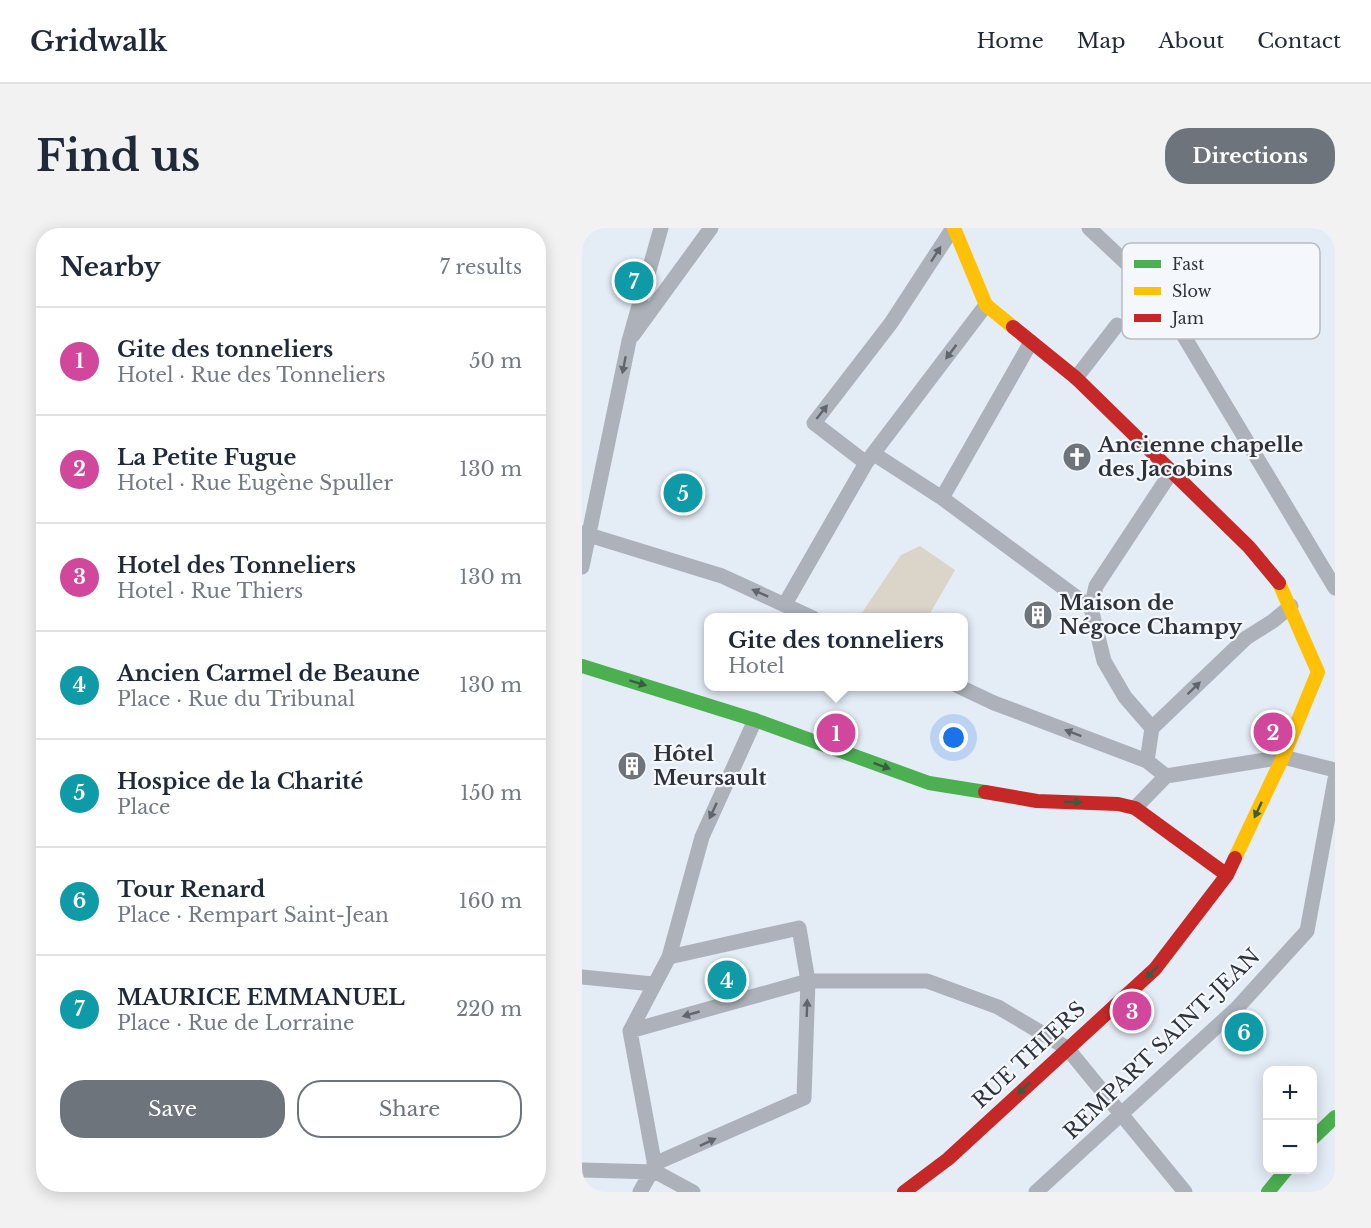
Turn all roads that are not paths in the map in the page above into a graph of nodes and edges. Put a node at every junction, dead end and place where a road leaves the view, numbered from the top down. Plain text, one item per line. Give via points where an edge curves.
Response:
1 (661, 228) edge
2 (711, 228) edge
3 (954, 228) edge
4 (1089, 228) edge
5 (1122, 259) edge
6 (986, 305) junction
7 (1117, 325) dead end
8 (1186, 339) edge
9 (629, 341) junction
10 (1031, 342) junction
11 (1076, 378) junction
12 (870, 458) junction
13 (1172, 471) junction
14 (942, 498) junction
15 (586, 535) edge
16 (582, 567) edge
17 (1335, 588) edge
18 (785, 604) junction
19 (1291, 606) junction
20 (1091, 608) junction
21 (803, 613) edge
22 (582, 666) edge
23 (966, 691) edge
24 (755, 720) junction
25 (1152, 728) junction
26 (1283, 757) junction
27 (1147, 761) junction
28 (1335, 770) edge
29 (1166, 776) junction
30 (1335, 779) edge
31 (1135, 808) junction
32 (1227, 876) junction
33 (669, 957) junction
34 (582, 977) edge
35 (808, 981) junction
36 (652, 984) junction
37 (630, 1031) junction
38 (1067, 1048) junction
39 (1122, 1114) junction
40 (1335, 1117) edge
41 (1317, 1134) edge
42 (582, 1170) edge
43 (653, 1170) junction
44 (1283, 1174) edge
45 (640, 1192) edge
46 (693, 1192) edge
47 (904, 1192) edge
48 (1036, 1192) edge
49 (1185, 1192) edge
50 (1268, 1192) edge

1 - 9 street
2 - 9 street
3 - 6 street
12 -> 3 street via 814,423 891,323
4 - 5 street
6 - 10 street, RUE THIERS
6 -> 12 street
7 - 11 street
8 - 17 street
9 -> 15 street
10 - 11 street, RUE THIERS
10 - 14 street
11 - 13 street, RUE THIERS
12 - 14 street
12 - 18 street
13 - 19 street, RUE THIERS via 1249,547 1278,582
13 - 20 street via 1096,585
14 - 20 street
15 - 16 street
18 -> 15 street via 722,576
18 - 21 street
25 -> 19 street via 1246,638
19 - 26 street, RUE THIERS via 1318,672
20 - 25 street via 1104,660 1125,697
22 -> 24 street
27 -> 23 street
24 -> 31 street via 929,783 1037,801
24 -> 33 street via 702,837
25 - 27 street
26 - 28 street
26 - 29 street
26 -> 32 street, RUE THIERS
27 - 29 street
29 - 31 street
30 - 39 street, REMPART SAINT-JEAN via 1306,931 1237,1008
31 - 32 street
32 -> 38 street, RUE THIERS via 1155,969
33 - 35 street via 799,928
33 - 36 street
34 - 36 street
35 -> 37 street
35 - 38 street via 927,981 998,1007
43 -> 35 street via 804,1098
36 - 37 street
37 - 43 street
38 - 39 street
38 -> 47 street, RUE THIERS via 948,1159
39 - 48 street, REMPART SAINT-JEAN
39 - 49 street
40 - 41 street
42 - 43 street
43 - 45 street
43 - 46 street
44 - 50 street

